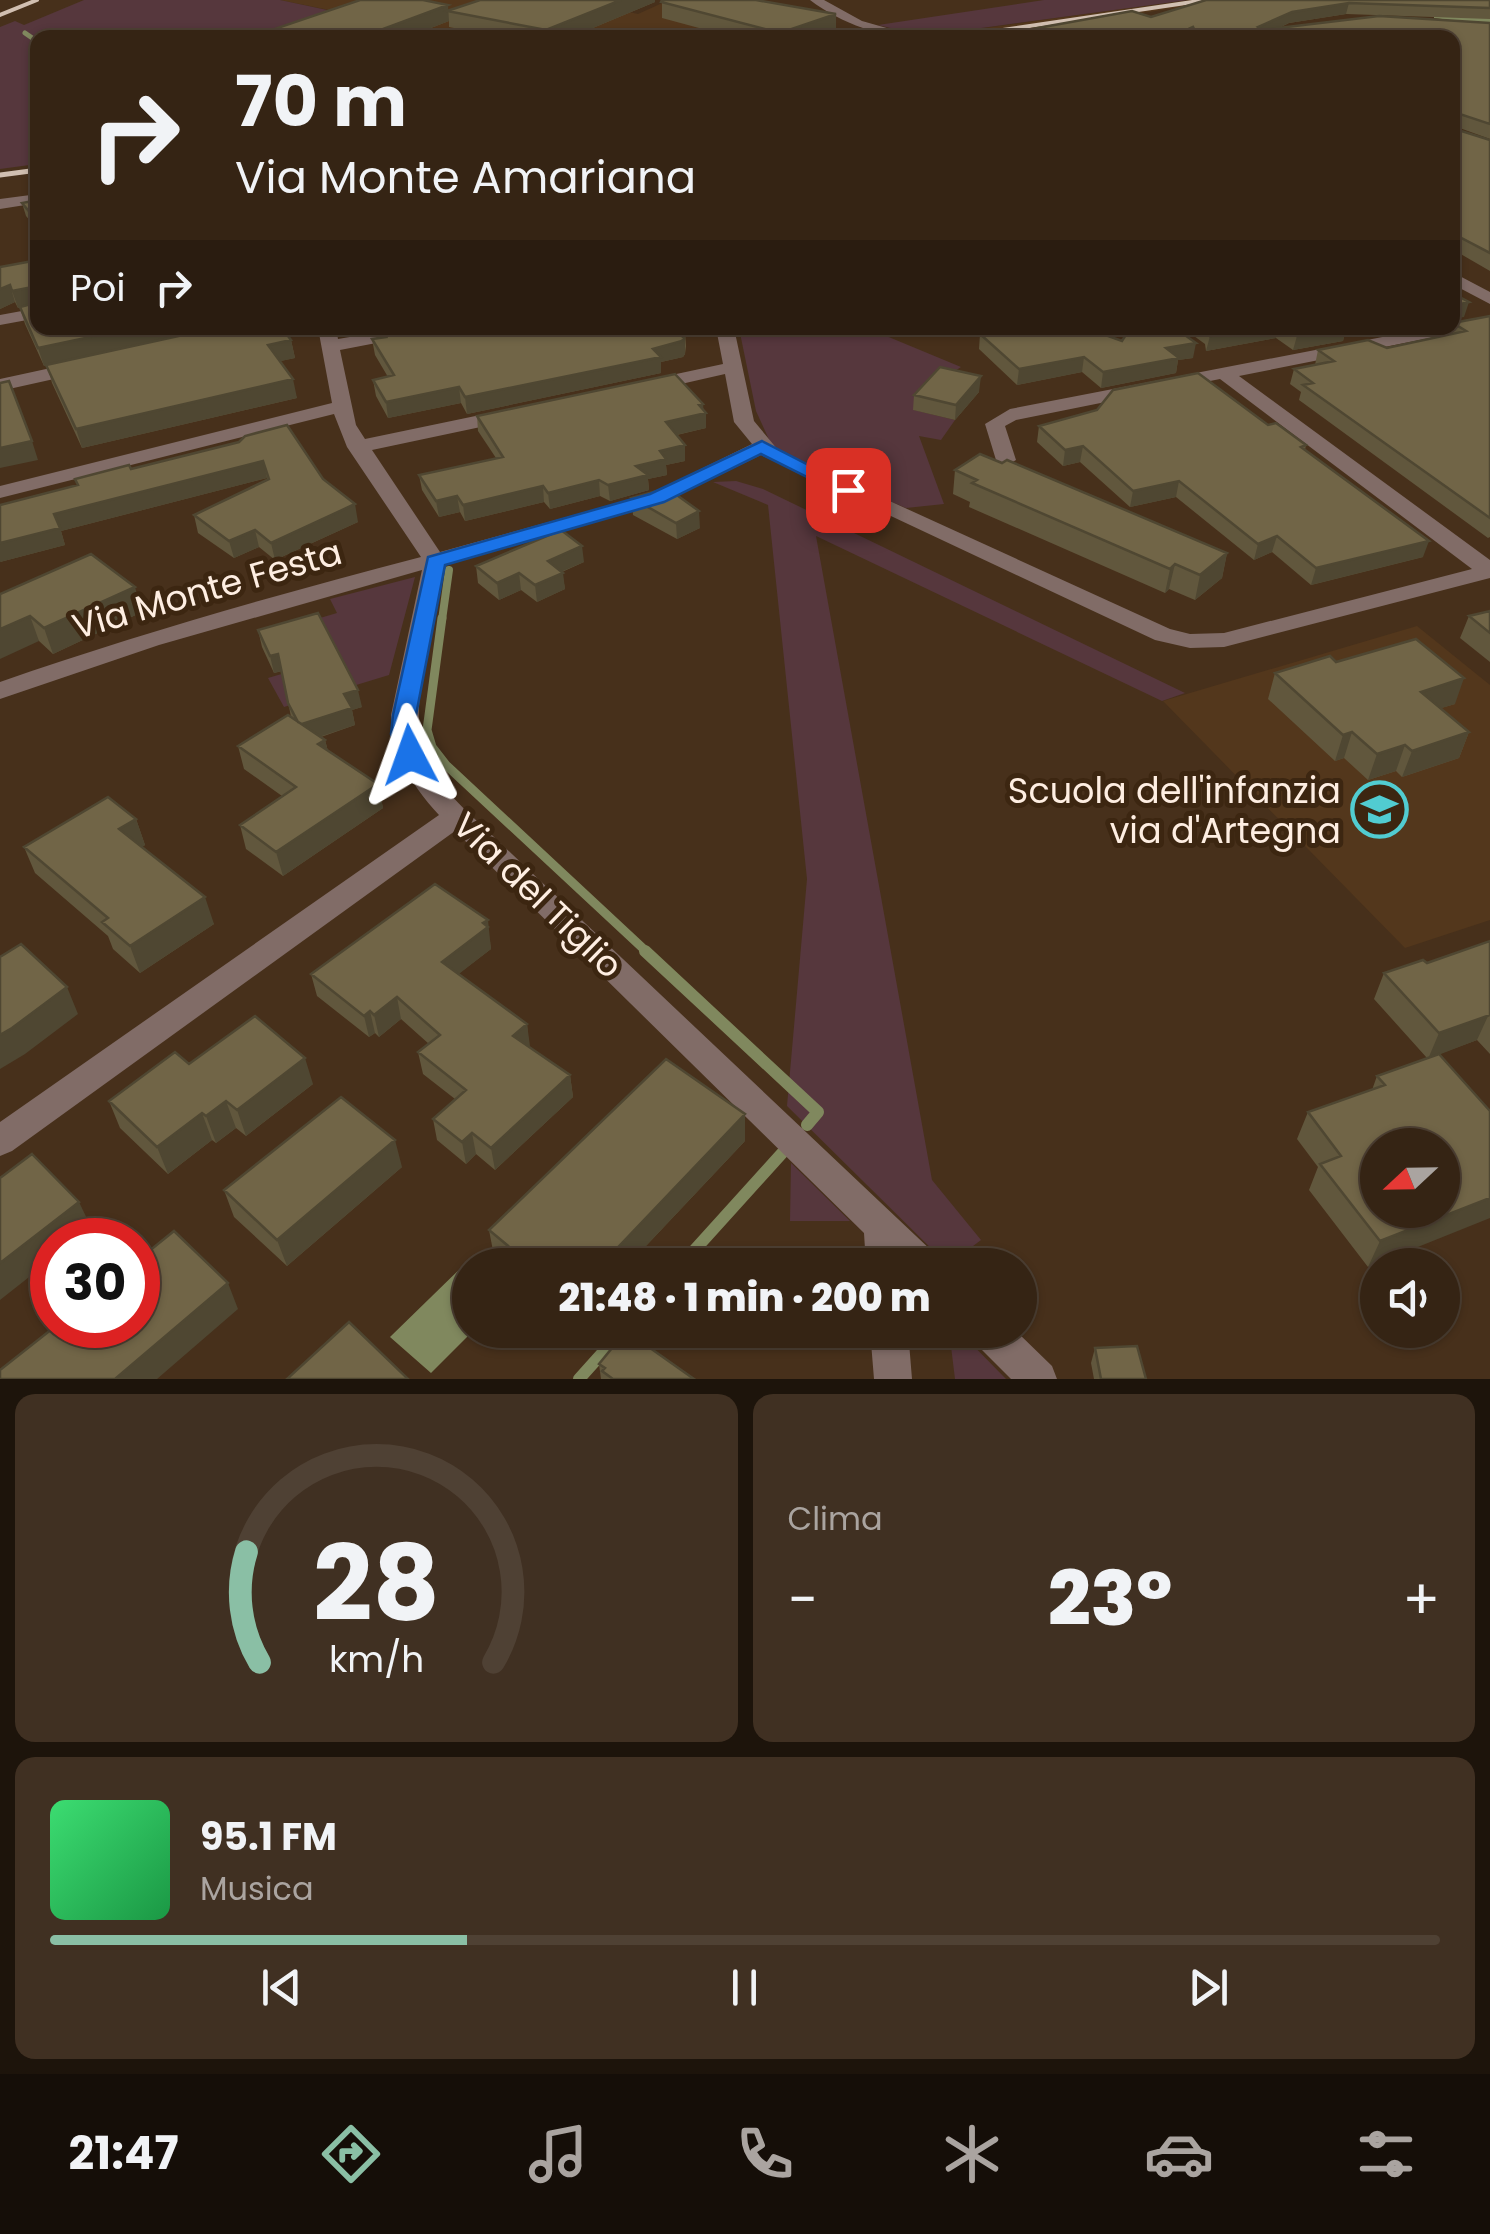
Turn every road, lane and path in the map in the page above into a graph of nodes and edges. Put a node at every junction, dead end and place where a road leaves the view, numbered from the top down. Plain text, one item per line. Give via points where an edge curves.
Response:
1 (806, 0) edge
2 (816, 0) edge
3 (864, 30) edge
4 (886, 30) edge
5 (30, 199) edge
6 (0, 204) edge
7 (1460, 282) edge
8 (1490, 299) edge
9 (30, 314) edge
10 (0, 320) edge
11 (1490, 321) edge
12 (1460, 327) edge
13 (725, 335) edge
14 (1416, 335) edge
15 (329, 337) edge
16 (110, 360) edge
17 (732, 367) junction
18 (1222, 372) junction
19 (0, 385) edge
20 (617, 392) edge
21 (340, 407) junction
22 (524, 412) edge
23 (762, 446) junction
24 (357, 447) junction
25 (1006, 460) edge
26 (0, 492) edge
27 (435, 562) junction
28 (1490, 571) edge
29 (0, 691) edge
30 (456, 816) junction
31 (0, 1141) edge
32 (881, 1226) junction
33 (883, 1248) edge
34 (904, 1248) edge
35 (890, 1348) edge
36 (1006, 1348) edge
37 (893, 1379) edge
38 (1038, 1379) edge

1 - 3 street
2 - 4 street
5 - 6 street
7 - 8 street
9 - 10 street
11 - 12 street
13 - 17 street
14 - 18 street
15 - 21 street
16 - 19 street
17 - 20 street
17 - 23 street via 744,422
18 - 25 street via 1010,415 995,424
18 - 28 street
21 - 24 street
21 - 26 street
22 - 24 street
23 - 27 street, Via Monte Festa via 657,498
23 - 28 street via 1150,630 1190,641 1224,640
24 - 27 street
27 - 29 street, Via Monte Festa via 81,660
27 - 30 street, Via del Tiglio via 403,734 420,774
30 - 31 street
30 - 32 street, Via del Tiglio
32 - 33 street
32 - 34 street, Via del Tiglio
35 - 37 street
36 - 38 street

